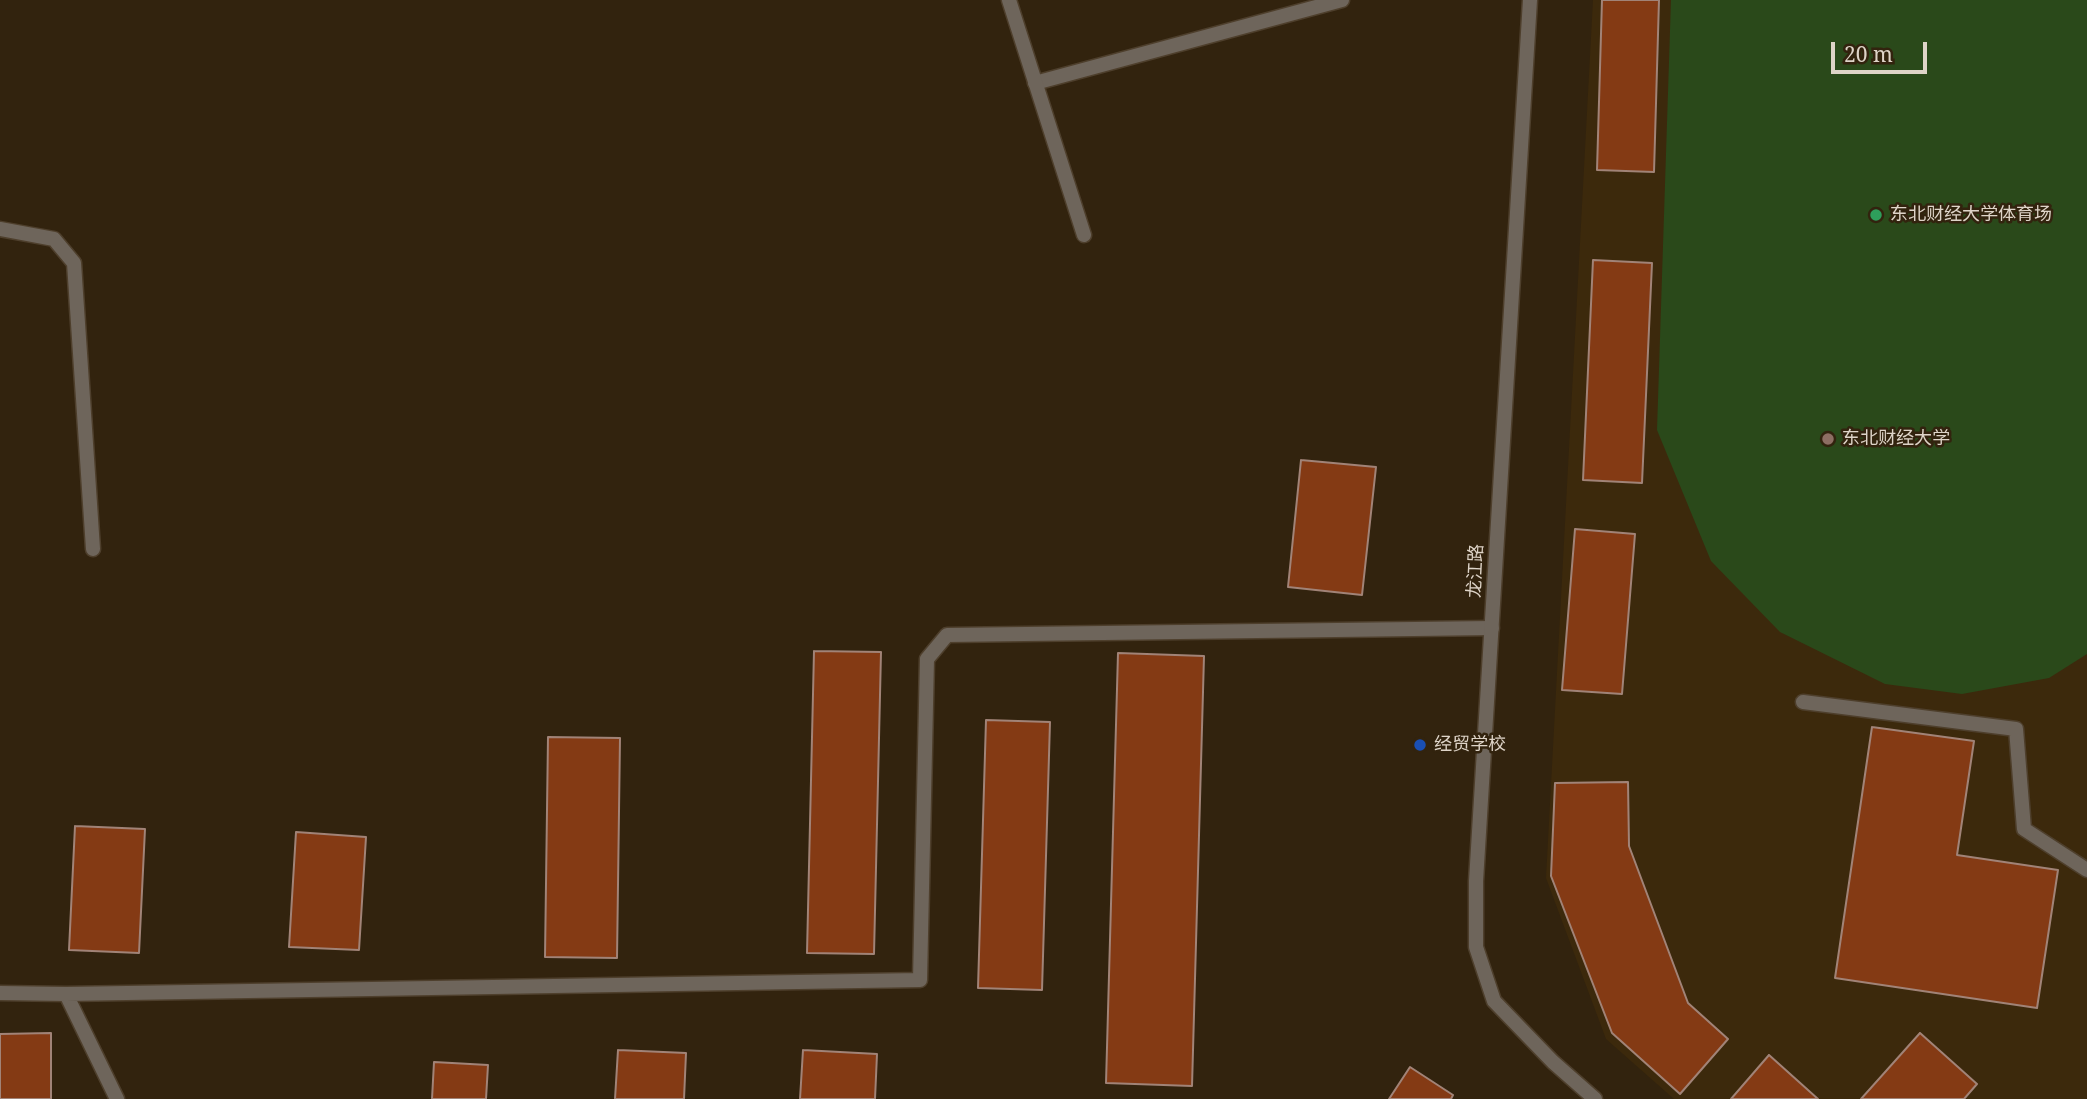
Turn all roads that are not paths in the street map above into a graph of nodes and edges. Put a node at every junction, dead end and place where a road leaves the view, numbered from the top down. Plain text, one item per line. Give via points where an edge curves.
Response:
1 (1009, 0) edge
2 (1342, 0) edge
3 (1530, 0) edge
4 (1035, 83) junction
5 (0, 229) edge
6 (1084, 235) dead end
7 (93, 549) dead end
8 (1492, 628) junction
9 (1803, 702) dead end
10 (2087, 870) edge
11 (0, 993) edge
12 (66, 995) junction
13 (117, 1099) edge
14 (1595, 1099) edge

1 - 4 street
2 - 4 street
3 - 8 street, 龙江路
4 - 6 street
5 - 7 street via 54,239 74,263
8 - 12 street via 947,635 927,659 920,980
8 - 14 street, 龙江路 via 1476,947 1494,1001
9 - 10 street via 2017,729 2024,829
11 - 12 street
12 - 13 street

